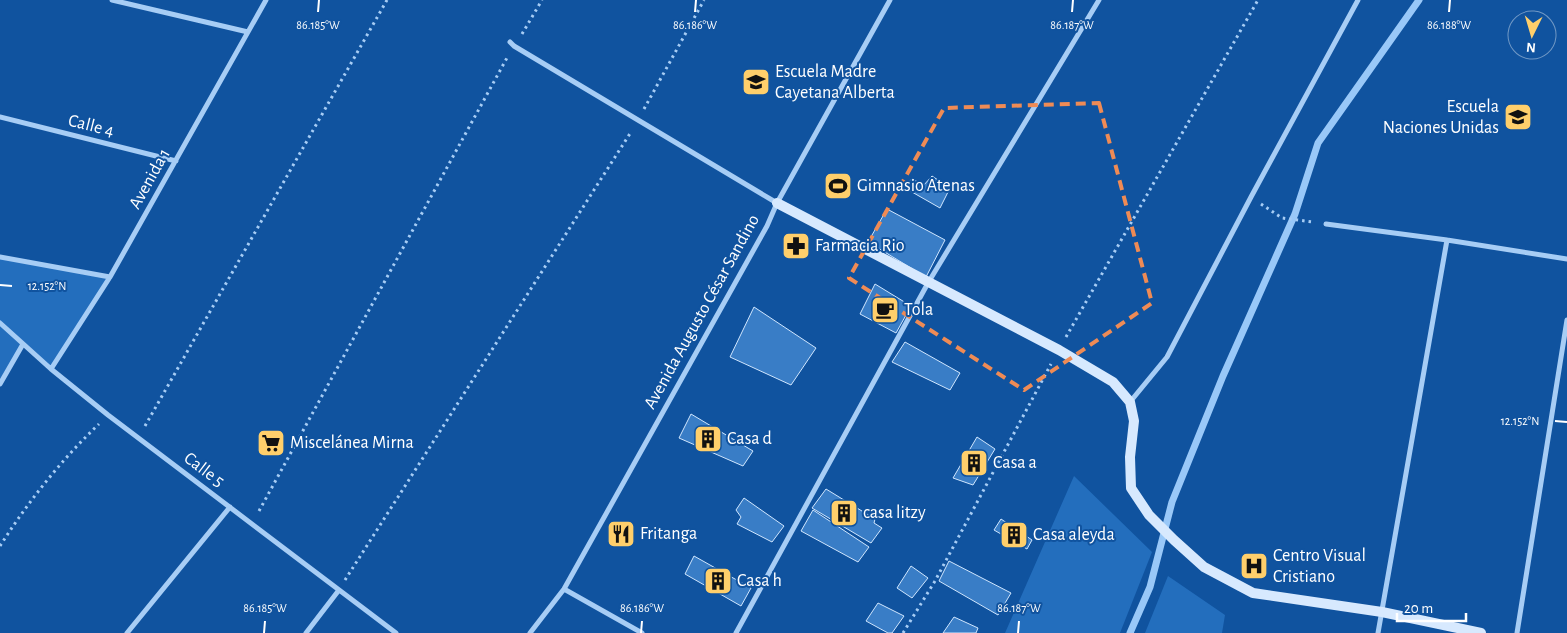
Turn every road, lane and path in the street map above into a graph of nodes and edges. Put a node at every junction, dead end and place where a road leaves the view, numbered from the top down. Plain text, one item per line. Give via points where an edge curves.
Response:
1 (112, 0) edge
2 (266, 0) edge
3 (387, 0) edge
4 (542, 0) edge
5 (704, 0) edge
6 (890, 0) edge
7 (1099, 0) edge
8 (1258, 0) edge
9 (1358, 0) edge
10 (248, 32) junction
11 (512, 44) junction
12 (0, 117) edge
13 (639, 120) junction
14 (176, 161) junction
15 (1251, 197) junction
16 (776, 203) junction
17 (1307, 222) dead end
18 (1326, 224) dead end
19 (1448, 240) junction
20 (0, 257) edge
21 (1567, 259) edge
22 (110, 277) junction
23 (928, 283) junction
24 (1567, 320) edge
25 (0, 323) edge
26 (23, 344) junction
27 (1059, 350) junction
28 (51, 369) junction
29 (0, 384) edge
30 (1130, 402) junction
31 (108, 415) junction
32 (138, 438) junction
33 (230, 507) junction
34 (252, 524) junction
35 (0, 546) edge
36 (564, 589) junction
37 (339, 590) junction
38 (1382, 612) junction
39 (127, 633) edge
40 (306, 633) edge
41 (396, 633) edge
42 (530, 633) edge
43 (642, 633) edge
44 (736, 633) edge
45 (903, 633) edge
46 (1378, 633) edge
47 (1481, 633) edge
48 (1517, 633) edge

1 - 10 street
2 - 10 street, Avenida 1
3 - 32 path
4 - 11 path
5 - 13 path
6 - 16 street, Avenida Augusto César Sandino
7 - 23 street
8 - 27 path
9 - 15 street
10 - 14 street, Avenida 1
11 - 13 street
11 - 34 path
12 - 14 street, Calle 4
13 - 16 street
13 - 37 path
14 - 22 street, Avenida 1
15 - 17 path via 1282,218
15 - 30 street via 1167,357
16 - 23 street
16 - 36 street, Avenida Augusto César Sandino via 767,226
18 - 19 street
19 - 21 street
19 - 38 street
20 - 22 street
22 - 28 street, Avenida 1
23 - 27 street
23 - 44 street
24 - 48 street
25 - 26 street, Calle 5
26 - 28 street, Calle 5
26 - 29 street
27 - 30 street via 1113,382
27 - 45 path via 935,581
28 - 31 street, Calle 5
30 - 38 street via 1134,420 1131,488 1150,515 1204,567 1253,593
31 - 32 street, Calle 5
31 - 35 path via 80,442 22,512
32 - 33 street, Calle 5
33 - 34 street, Calle 5
33 - 39 street
34 - 37 street, Calle 5
36 - 42 street, Avenida Augusto César Sandino
36 - 43 street
37 - 40 street
37 - 41 street, Calle 5
38 - 46 street
38 - 47 street

